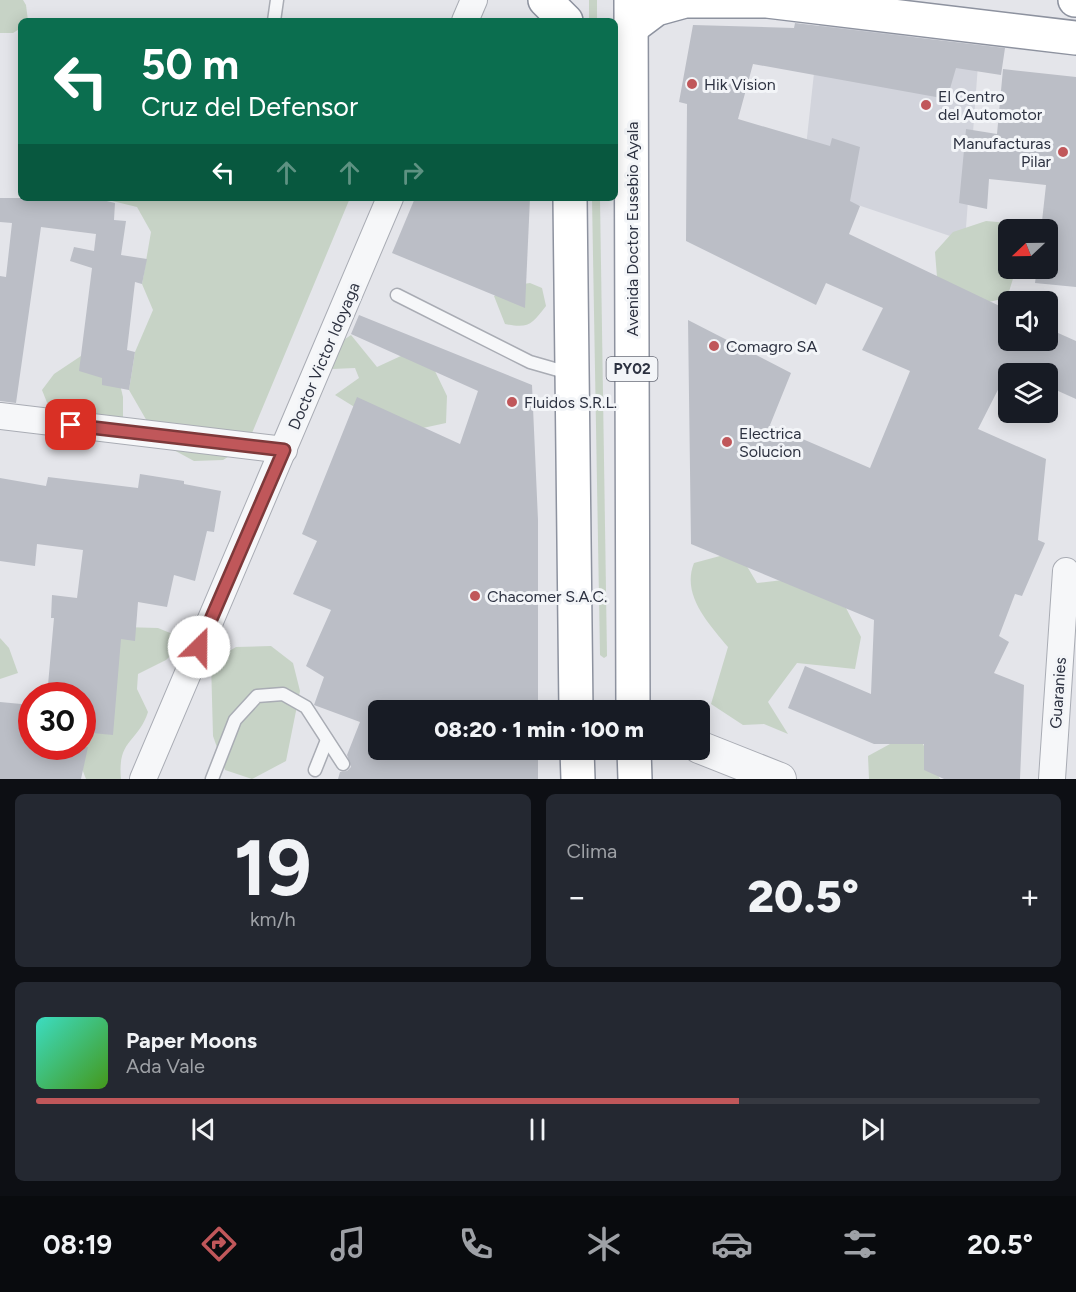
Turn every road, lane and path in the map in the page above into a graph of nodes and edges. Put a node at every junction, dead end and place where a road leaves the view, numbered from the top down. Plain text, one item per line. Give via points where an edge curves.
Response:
1 (277, 0) edge
2 (474, 0) edge
3 (545, 0) edge
4 (566, 0) edge
5 (913, 0) edge
6 (631, 14) edge
7 (274, 18) edge
8 (466, 18) edge
9 (563, 18) edge
10 (566, 18) edge
11 (1076, 21) edge
12 (1076, 39) edge
13 (389, 201) edge
14 (570, 201) edge
15 (397, 295) dead end
16 (573, 374) junction
17 (0, 416) edge
18 (284, 450) junction
19 (1066, 571) dead end
20 (576, 700) edge
21 (633, 700) edge
22 (327, 740) junction
23 (710, 751) edge
24 (577, 760) edge
25 (634, 760) edge
26 (343, 764) dead end
27 (315, 770) dead end
28 (143, 779) edge
29 (212, 779) edge
30 (578, 779) edge
31 (635, 779) edge
32 (780, 779) edge
33 (1052, 779) edge

1 - 7 lane
2 - 8 street
3 - 9 highway
4 - 10 highway
5 - 11 highway
6 - 12 highway via 685,1 767,1
6 - 21 highway, Avenida Doctor Eusebio Ayala / PY02
13 - 18 street, Doctor Victor Idoyaga
14 - 16 highway
15 - 16 lane via 530,362
16 - 20 highway
17 - 18 street
18 - 28 street, Doctor Victor Idoyaga
19 - 33 street, Guaranies
22 - 26 lane
22 - 27 lane
22 - 29 lane via 306,707 283,694 257,696 236,720
23 - 32 street
24 - 30 highway
25 - 31 highway

